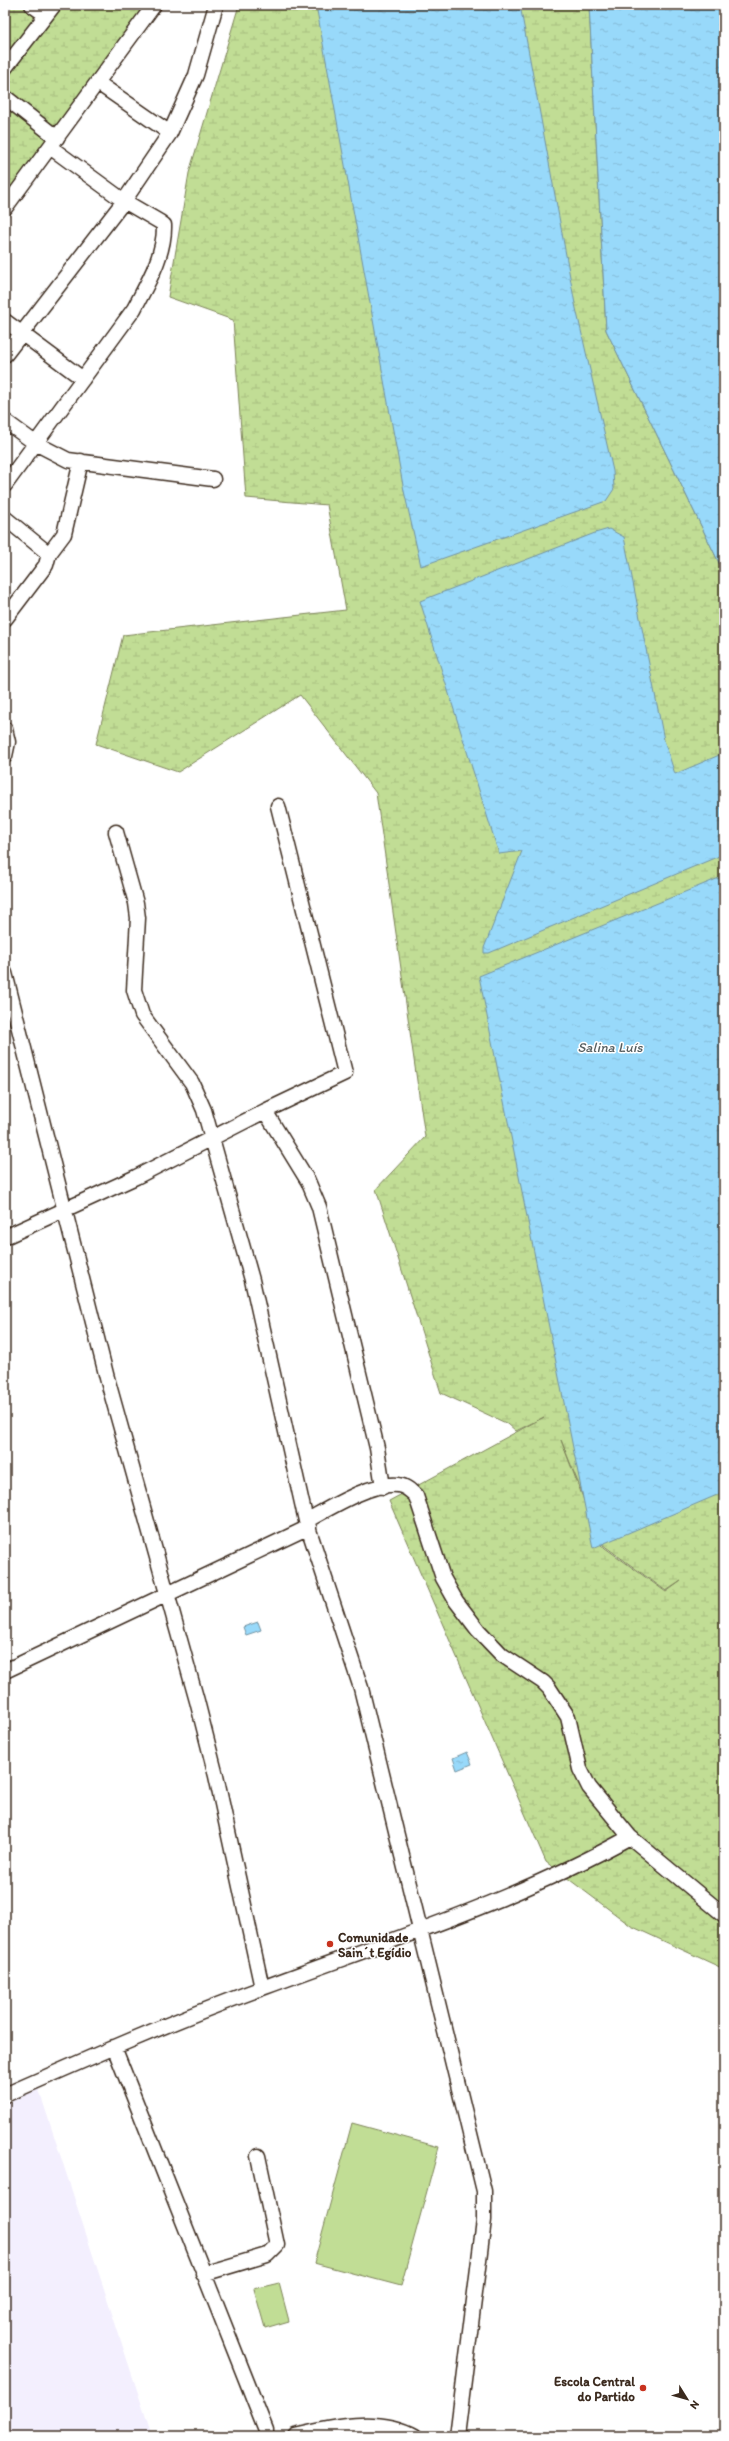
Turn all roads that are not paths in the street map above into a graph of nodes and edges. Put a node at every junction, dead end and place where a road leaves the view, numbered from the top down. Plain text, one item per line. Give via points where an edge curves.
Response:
1 (32, 5) edge
2 (154, 5) edge
3 (216, 5) edge
4 (50, 10) edge
5 (5, 68) edge
6 (98, 83) junction
7 (5, 97) edge
8 (170, 133) junction
9 (53, 143) junction
10 (124, 201) junction
11 (5, 208) edge
12 (5, 321) edge
13 (21, 334) junction
14 (5, 355) edge
15 (83, 379) junction
16 (5, 421) edge
17 (35, 443) junction
18 (81, 461) junction
19 (213, 479) dead end
20 (5, 485) edge
21 (5, 518) edge
22 (49, 554) junction
23 (5, 619) edge
24 (5, 729) edge
25 (5, 756) edge
26 (278, 806) dead end
27 (116, 832) dead end
28 (5, 973) edge
29 (265, 1111) junction
30 (212, 1139) junction
31 (63, 1209) junction
32 (5, 1237) edge
33 (384, 1487) junction
34 (308, 1524) junction
35 (166, 1594) junction
36 (5, 1671) edge
37 (630, 1837) junction
38 (724, 1915) edge
39 (419, 1930) junction
40 (262, 1988) junction
41 (114, 2047) junction
42 (5, 2095) edge
43 (258, 2156) dead end
44 (203, 2274) junction
45 (266, 2436) edge
46 (295, 2436) edge
47 (415, 2436) edge
48 (457, 2436) edge

1 - 4 street
2 - 6 street
3 - 8 street via 196,75
4 - 5 street
6 - 8 street
6 - 9 street
7 - 9 street
8 - 10 street
9 - 10 street
9 - 11 street
10 - 13 street
10 - 15 street via 164,225 164,238 149,280 134,309
12 - 13 street
13 - 14 street
13 - 15 street
15 - 17 street
16 - 17 street
17 - 18 street via 64,458
17 - 20 street
18 - 19 street
18 - 22 street via 64,534
21 - 22 street
22 - 23 street via 46,565
24 - 25 street via 8,742
26 - 29 street via 345,1073
27 - 30 street via 138,918 134,990 142,1015 192,1083 204,1110
28 - 31 street
29 - 30 street
29 - 33 street via 301,1168 319,1207 377,1448
30 - 31 street via 136,1177
30 - 34 street via 252,1280
31 - 32 street
31 - 35 street
33 - 34 street via 369,1489 348,1498
33 - 37 street via 397,1485 408,1488 416,1496 443,1578 456,1601 478,1630 502,1655 549,1688 568,1718 580,1769 589,1787
34 - 35 street
34 - 39 street via 361,1688
35 - 36 street
35 - 40 street via 216,1776
37 - 38 street
37 - 39 street via 581,1864
39 - 40 street
39 - 48 street via 486,2207
40 - 41 street
41 - 42 street
41 - 44 street
43 - 44 street via 277,2245 267,2255
44 - 45 street via 266,2430
46 - 47 street via 333,2426 391,2427

